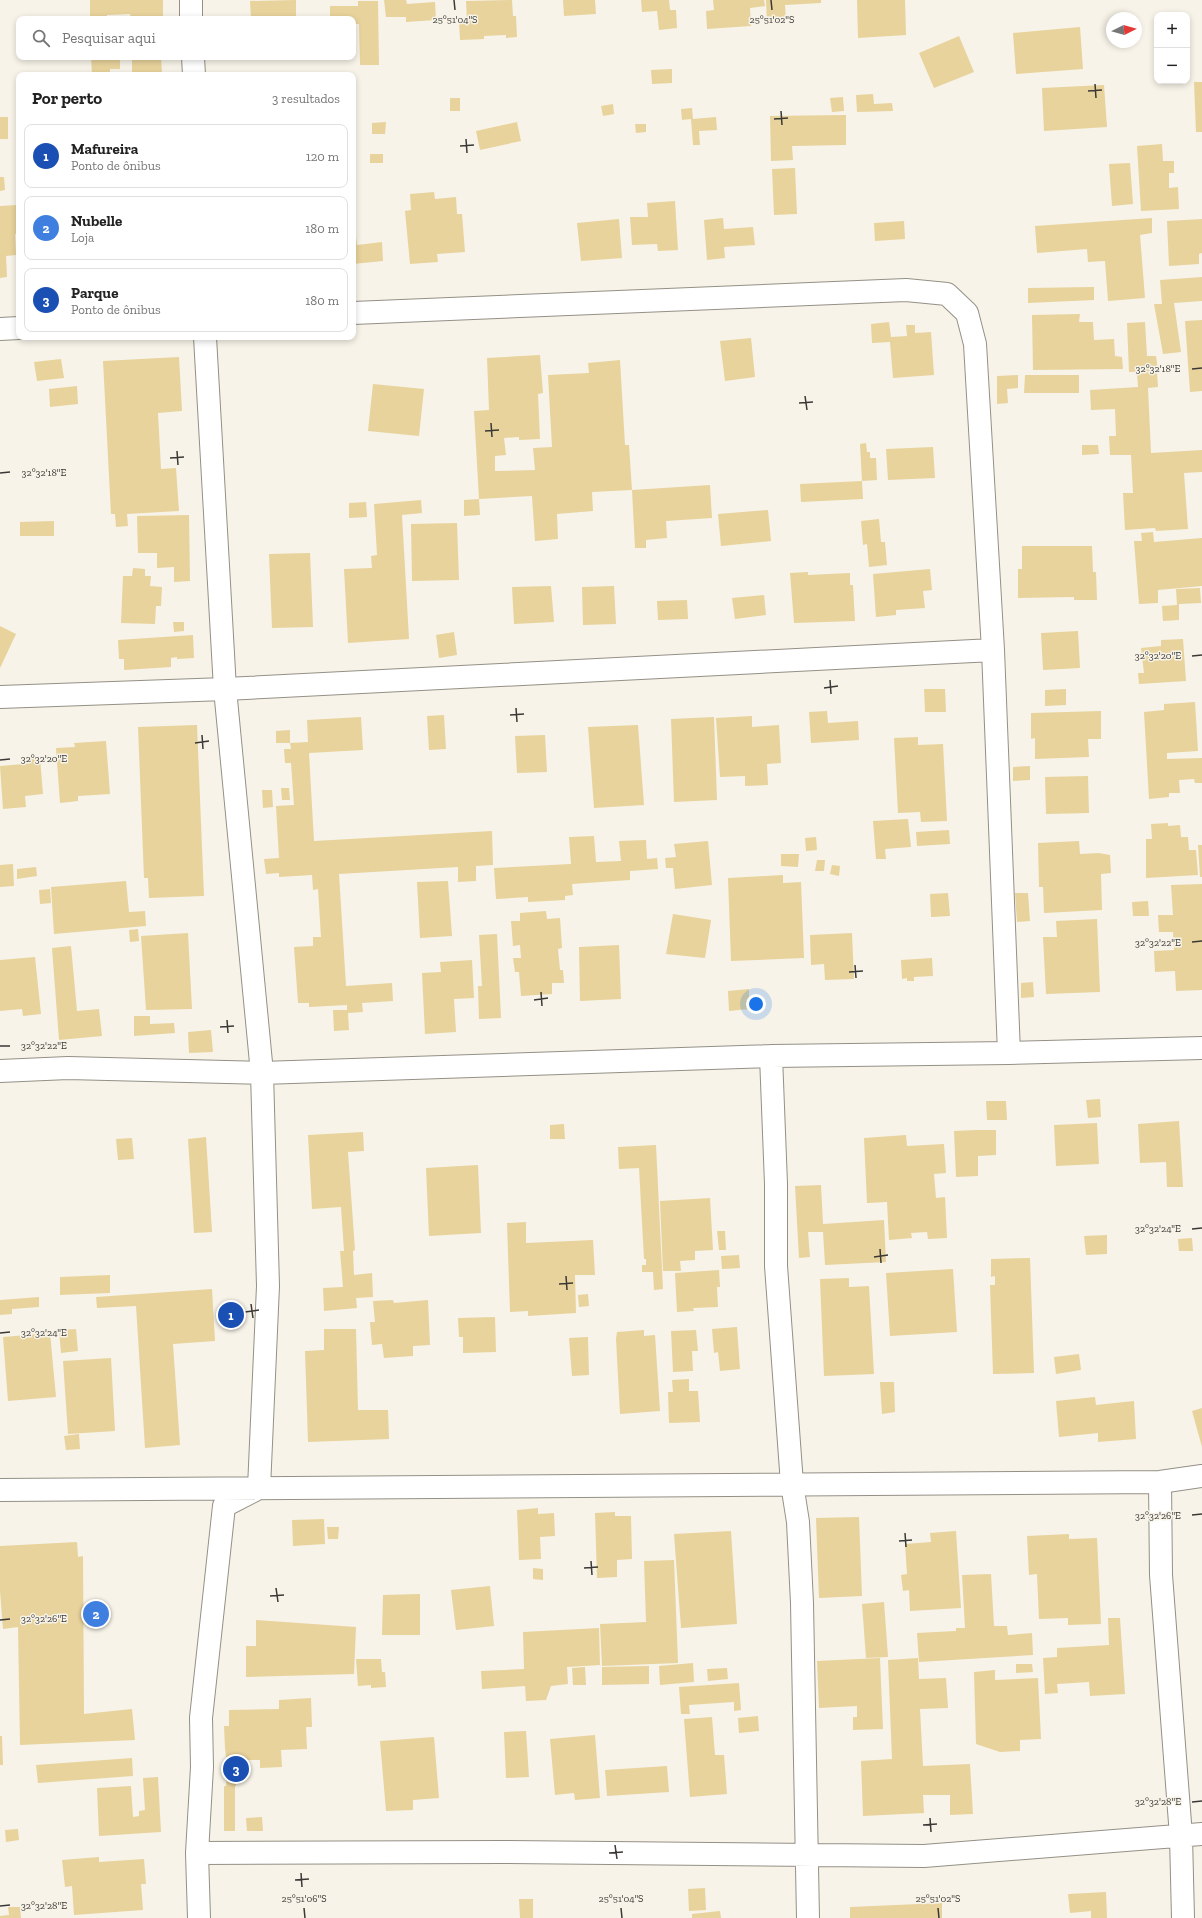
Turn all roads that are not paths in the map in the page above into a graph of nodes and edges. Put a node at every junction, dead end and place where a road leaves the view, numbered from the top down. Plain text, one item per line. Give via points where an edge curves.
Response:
1 (191, 0) edge
2 (192, 16) edge
3 (193, 60) edge
4 (194, 72) edge
5 (356, 313) edge
6 (16, 328) edge
7 (0, 329) edge
8 (205, 340) edge
9 (993, 650) junction
10 (225, 689) junction
11 (0, 697) edge
12 (1202, 1048) edge
13 (1009, 1053) junction
14 (771, 1056) junction
15 (0, 1070) edge
16 (262, 1073) junction
17 (1202, 1476) edge
18 (1160, 1482) junction
19 (792, 1484) junction
20 (259, 1488) junction
21 (0, 1490) edge
22 (1192, 1835) edge
23 (197, 1853) junction
24 (807, 1854) junction
25 (200, 1918) edge
26 (808, 1918) edge
27 (1183, 1918) edge

1 - 2 street
3 - 4 street
5 - 9 street via 906,290 947,294 967,313 975,344
6 - 7 street
8 - 10 street
9 - 10 street
9 - 13 street
10 - 11 street
10 - 16 street
12 - 13 street
13 - 14 street
14 - 16 street
14 - 19 street via 776,1266
15 - 16 street via 68,1068
16 - 20 street via 268,1286
17 - 18 street
18 - 19 street
18 - 22 street via 1161,1575
19 - 20 street
19 - 24 street via 798,1522 802,1603
20 - 21 street
20 - 23 street via 224,1506 201,1718 202,1767
22 - 24 street via 924,1856
22 - 27 street
23 - 24 street
23 - 25 street
24 - 26 street

